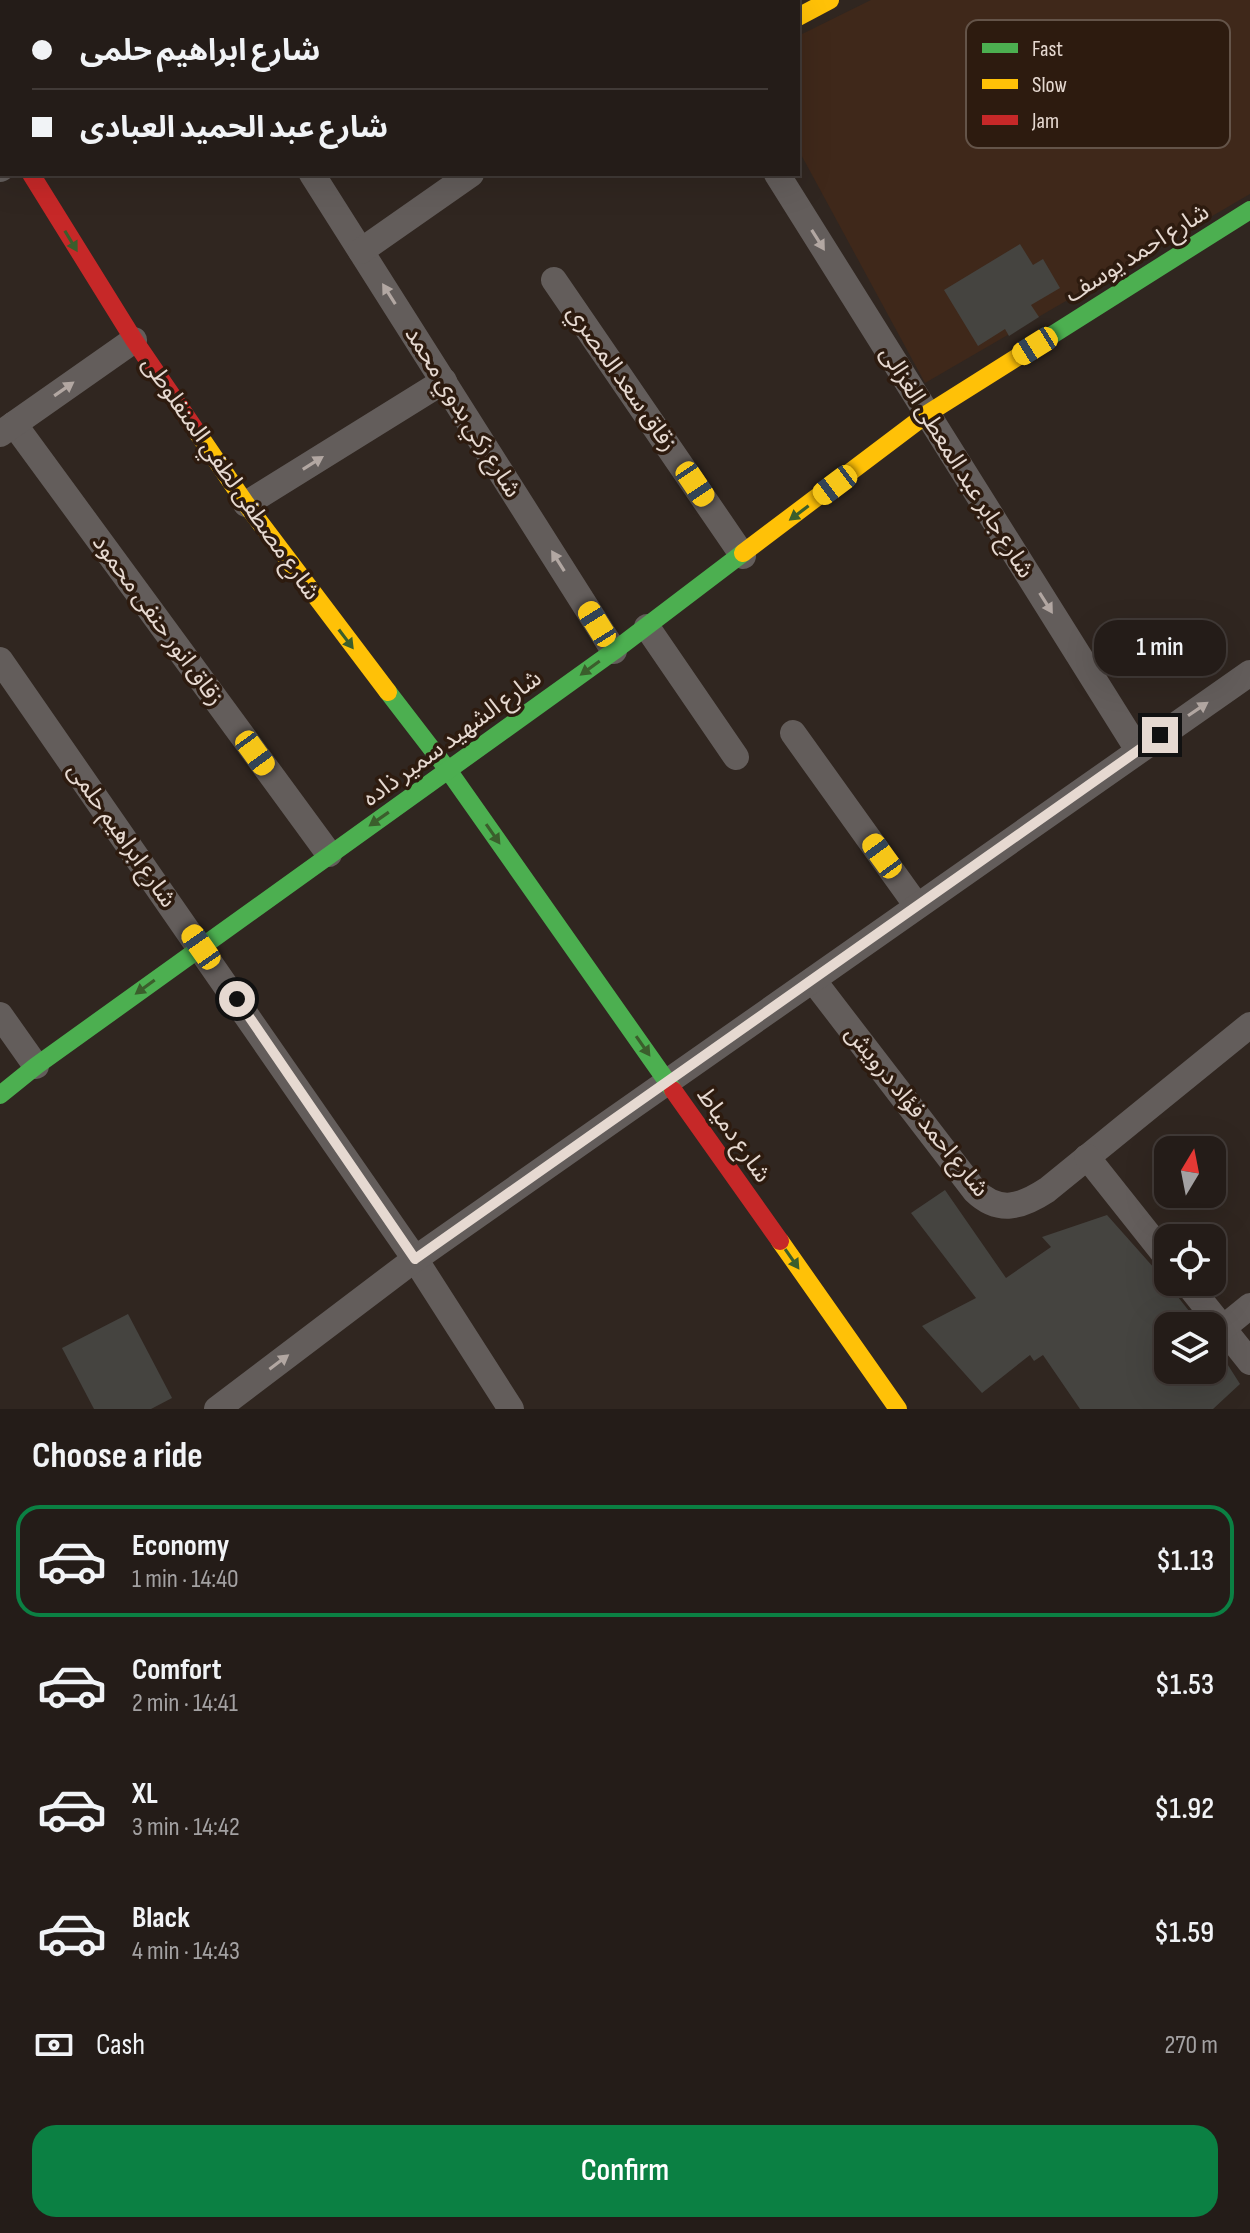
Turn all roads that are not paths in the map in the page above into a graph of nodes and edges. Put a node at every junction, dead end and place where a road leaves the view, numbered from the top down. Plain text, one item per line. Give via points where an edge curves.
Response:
1 (830, 0) edge
2 (800, 16) edge
3 (32, 176) edge
4 (313, 176) edge
5 (468, 176) edge
6 (778, 176) edge
7 (1250, 210) edge
8 (361, 251) junction
9 (554, 280) dead end
10 (134, 340) junction
11 (444, 381) junction
12 (927, 414) junction
13 (7, 429) edge
14 (246, 504) junction
15 (743, 556) junction
16 (647, 627) junction
17 (614, 651) junction
18 (0, 660) edge
19 (1250, 673) edge
20 (793, 733) dead end
21 (1138, 750) junction
22 (736, 757) dead end
23 (448, 770) junction
24 (329, 854) junction
25 (917, 906) junction
26 (201, 947) junction
27 (813, 980) junction
28 (0, 1015) edge
29 (1250, 1025) edge
30 (36, 1066) junction
31 (667, 1081) junction
32 (0, 1095) edge
33 (1087, 1157) junction
34 (1154, 1241) edge
35 (415, 1259) junction
36 (1197, 1296) edge
37 (1250, 1306) edge
38 (1210, 1312) edge
39 (1226, 1326) edge
40 (1226, 1332) edge
41 (1250, 1362) edge
42 (217, 1409) edge
43 (511, 1409) edge
44 (898, 1409) edge

1 - 2 street
3 -> 10 street, شارع مصطفى لطفي المنفلوطى
4 - 8 street, شارع زكي بدوي محمد
5 - 8 street
6 -> 12 street, شارع جابر عبد المعطى الغزالى
7 - 12 street, شارع احمد يوسف
11 -> 8 street, شارع زكي بدوي محمد
9 - 15 street, زقاق سعد المصري
13 -> 10 street
10 - 14 street, شارع مصطفى لطفي المنفلوطى
14 -> 11 street
17 -> 11 street, شارع زكي بدوي محمد
12 -> 15 street, شارع الشهيد سمير ذاده
12 -> 21 street, شارع جابر عبد المعطى الغزالى
13 - 24 street, زقاق انور حنفى محمود
14 -> 23 street, شارع مصطفى لطفي المنفلوطى
15 - 16 street, شارع الشهيد سمير ذاده
16 - 17 street, شارع الشهيد سمير ذاده
16 - 22 street
17 -> 23 street, شارع الشهيد سمير ذاده
18 - 26 street, شارع ابراهيم حلمى
21 -> 19 street
20 - 25 street
21 - 25 street
23 -> 24 street, شارع الشهيد سمير ذاده
23 -> 31 street, شارع دمياط
24 - 26 street, شارع الشهيد سمير ذاده
25 - 27 street
26 -> 30 street, شارع الشهيد سمير ذاده
26 - 35 street, شارع ابراهيم حلمى
27 - 31 street
27 - 33 street, شارع احمد فؤاد درويش via 985,1200 1023,1205
28 - 30 street
29 - 33 street, شارع احمد فؤاد درويش
30 - 32 street, شارع الشهيد سمير ذاده
31 - 35 street
31 -> 44 street, شارع دمياط
33 - 34 street
42 -> 35 street
35 - 43 street, شارع ابراهيم حلمى
36 - 38 street
37 - 39 street
40 - 41 street

